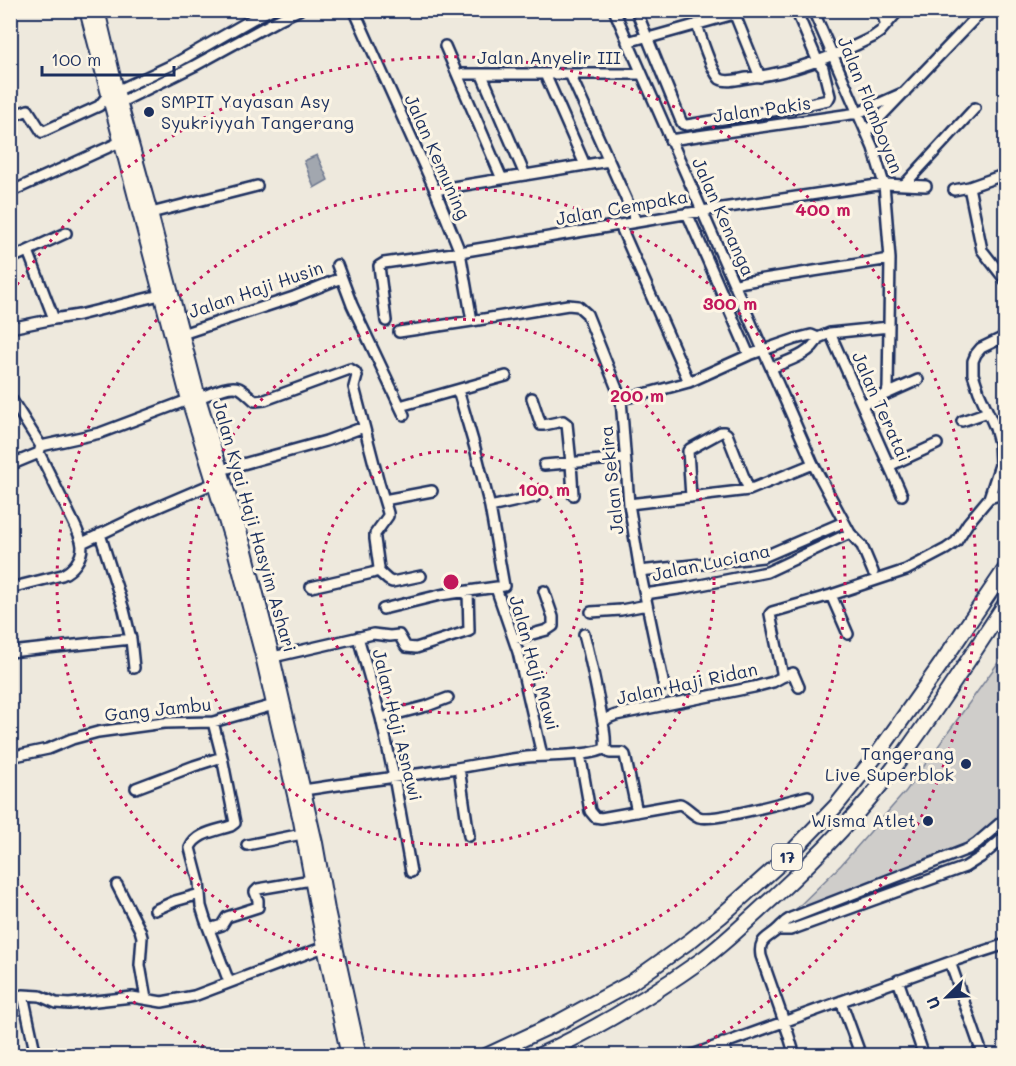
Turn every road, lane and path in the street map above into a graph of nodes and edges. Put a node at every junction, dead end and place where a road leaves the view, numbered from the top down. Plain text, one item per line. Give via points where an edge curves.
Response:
1 (86, 10) edge
2 (98, 10) edge
3 (270, 10) edge
4 (299, 10) edge
5 (614, 10) edge
6 (636, 10) edge
7 (796, 10) edge
8 (813, 10) edge
9 (881, 10) edge
10 (899, 10) edge
11 (983, 10) edge
12 (353, 11) edge
13 (734, 12) edge
14 (697, 24) junction
15 (886, 25) junction
16 (648, 38) junction
17 (628, 45) junction
18 (445, 46) dead end
19 (833, 54) junction
20 (188, 56) junction
21 (818, 62) junction
22 (194, 66) junction
23 (457, 74) junction
24 (545, 74) junction
25 (570, 74) junction
26 (642, 74) junction
27 (482, 75) junction
28 (760, 77) junction
29 (905, 92) junction
30 (111, 100) junction
31 (791, 108) junction
32 (975, 108) dead end
33 (858, 113) junction
34 (10, 117) edge
35 (794, 122) junction
36 (866, 132) junction
37 (670, 140) junction
38 (120, 141) junction
39 (609, 161) junction
40 (585, 165) junction
41 (1005, 174) edge
42 (525, 175) junction
43 (501, 178) junction
44 (884, 184) junction
45 (904, 185) junction
46 (257, 186) dead end
47 (926, 186) dead end
48 (969, 187) junction
49 (435, 190) junction
50 (10, 192) edge
51 (957, 193) dead end
52 (702, 211) junction
53 (152, 213) junction
54 (687, 213) junction
55 (636, 221) junction
56 (620, 225) junction
57 (66, 233) dead end
58 (27, 251) junction
59 (460, 252) junction
60 (10, 259) edge
61 (890, 259) junction
62 (337, 265) dead end
63 (342, 278) junction
64 (1005, 281) edge
65 (734, 285) junction
66 (160, 294) junction
67 (54, 319) junction
68 (386, 321) dead end
69 (472, 321) junction
70 (889, 327) junction
71 (10, 328) edge
72 (399, 332) dead end
73 (830, 333) junction
74 (182, 334) junction
75 (1005, 336) edge
76 (818, 338) junction
77 (762, 350) junction
78 (749, 355) junction
79 (771, 368) junction
80 (506, 376) dead end
81 (918, 380) dead end
82 (689, 382) junction
83 (458, 390) junction
84 (887, 393) junction
85 (10, 397) edge
86 (532, 398) dead end
87 (193, 399) junction
88 (621, 399) junction
89 (862, 405) junction
90 (988, 412) junction
91 (962, 420) dead end
92 (364, 427) junction
93 (937, 444) dead end
94 (40, 449) junction
95 (624, 458) junction
96 (571, 463) junction
97 (813, 464) junction
98 (10, 465) edge
99 (543, 465) dead end
100 (889, 466) junction
101 (219, 477) junction
102 (750, 490) junction
103 (432, 491) dead end
104 (1005, 493) edge
105 (573, 495) dead end
106 (902, 495) dead end
107 (535, 497) dead end
108 (691, 497) junction
109 (989, 498) junction
110 (384, 500) junction
111 (629, 504) junction
112 (490, 507) junction
113 (844, 522) junction
114 (850, 533) junction
115 (100, 534) junction
116 (82, 543) junction
117 (763, 557) junction
118 (1005, 568) edge
119 (378, 571) junction
120 (640, 571) junction
121 (767, 572) junction
122 (873, 572) dead end
123 (421, 576) dead end
124 (311, 587) dead end
125 (10, 588) edge
126 (496, 588) junction
127 (468, 591) junction
128 (544, 591) dead end
129 (645, 594) junction
130 (831, 595) junction
131 (1005, 603) edge
132 (647, 605) junction
133 (383, 609) dead end
134 (591, 612) dead end
135 (584, 634) dead end
136 (848, 634) dead end
137 (358, 637) junction
138 (131, 639) junction
139 (514, 639) junction
140 (10, 652) edge
141 (273, 657) junction
142 (134, 668) dead end
143 (782, 677) junction
144 (664, 686) dead end
145 (799, 687) dead end
146 (448, 698) dead end
147 (273, 705) junction
148 (381, 718) junction
149 (213, 722) junction
150 (603, 723) junction
151 (604, 748) junction
152 (580, 754) junction
153 (11, 755) edge
154 (542, 755) junction
155 (222, 757) junction
156 (459, 768) junction
157 (394, 777) junction
158 (136, 788) dead end
159 (304, 790) junction
160 (808, 796) dead end
161 (637, 812) junction
162 (1005, 819) edge
163 (302, 834) junction
164 (469, 836) dead end
165 (1005, 836) edge
166 (247, 845) dead end
167 (411, 872) dead end
168 (311, 880) junction
169 (117, 885) dead end
170 (200, 894) junction
171 (155, 910) dead end
172 (209, 929) junction
173 (778, 930) junction
174 (1005, 944) edge
175 (324, 946) junction
176 (950, 962) junction
177 (898, 980) junction
178 (229, 982) junction
179 (23, 996) junction
180 (10, 998) edge
181 (146, 999) junction
182 (841, 1001) junction
183 (784, 1021) junction
184 (723, 1043) junction
185 (36, 1056) edge
186 (348, 1056) edge
187 (360, 1056) edge
188 (486, 1056) edge
189 (538, 1056) edge
190 (689, 1056) edge
191 (727, 1056) edge
192 (795, 1056) edge
193 (861, 1056) edge
194 (924, 1056) edge
195 (983, 1056) edge

1 - 30 main road, Jalan Kyai Haji Hasyim Ashari
2 - 30 main road, Jalan Kyai Haji Hasyim Ashari
3 - 20 street
4 - 22 street
5 - 17 street, Jalan Kenanga
6 - 16 street
7 - 21 street
8 - 19 street, Jalan Flamboyan
9 - 15 street
10 - 15 street
11 - 29 street
12 - 49 street, Jalan Kemuning
13 - 14 street
13 - 28 street
14 - 16 street
14 - 28 street via 720,78
15 - 19 street via 873,36
16 - 17 street
16 - 31 street via 683,124
17 - 26 street, Jalan Kenanga
18 - 23 street
19 - 21 street
19 - 33 street, Jalan Flamboyan
20 - 22 street
20 - 30 street
21 - 28 street
21 - 31 street via 830,98
22 - 30 street
23 - 27 street, Jalan Anyelir III
23 - 43 street
24 - 25 street, Jalan Anyelir III
24 - 27 street, Jalan Anyelir III
24 - 40 street
25 - 26 street, Jalan Anyelir III
25 - 39 street
26 - 37 street, Jalan Kenanga
27 - 42 street
29 - 33 street, Jalan Pakis
29 - 36 street
30 - 34 street via 42,132 28,110
30 - 38 main road, Jalan Kyai Haji Hasyim Ashari
30 - 53 main road, Jalan Kyai Haji Hasyim Ashari
31 - 35 street
32 - 45 street
33 - 35 street, Jalan Pakis
33 - 36 street, Jalan Flamboyan
35 - 37 street, Jalan Pakis
36 - 44 street, Jalan Flamboyan
37 - 52 street, Jalan Kenanga
38 - 50 street
38 - 66 main road, Jalan Kyai Haji Hasyim Ashari
39 - 40 street
39 - 55 street
40 - 42 street
41 - 48 street
42 - 43 street
43 - 49 street
44 - 45 street, Jalan Cempaka
44 - 52 street, Jalan Cempaka
44 - 61 street, Jalan Flamboyan
45 - 47 street, Jalan Cempaka
46 - 53 street
48 - 51 street
48 - 64 street via 982,250
49 - 59 street, Jalan Kemuning
52 - 54 street, Jalan Cempaka
52 - 65 street, Jalan Kenanga
53 - 74 main road, Jalan Kyai Haji Hasyim Ashari
54 - 55 street, Jalan Cempaka
54 - 78 street
55 - 56 street, Jalan Cempaka
56 - 59 street, Jalan Cempaka
56 - 82 street
57 - 58 street
58 - 60 street
58 - 67 street
59 - 68 street, Jalan Cempaka via 380,265
59 - 69 street, Jalan Kemuning
61 - 65 street
61 - 70 street, Jalan Flamboyan
62 - 63 street
63 - 74 street, Jalan Haji Husin
63 - 83 street via 402,411
65 - 77 street, Jalan Kenanga
66 - 67 street
66 - 87 main road, Jalan Kyai Haji Hasyim Ashari
67 - 71 street
69 - 72 street, Jalan Sekira
69 - 88 street, Jalan Sekira via 578,306 587,314
70 - 73 street
70 - 84 street, Jalan Flamboyan
73 - 76 street
73 - 89 street, Jalan Teratai
74 - 87 main road, Jalan Kyai Haji Hasyim Ashari
75 - 90 street, Jalan Haji Ridan via 981,348 973,361 973,374
76 - 77 street via 811,335
76 - 79 street via 808,350
77 - 78 street
77 - 79 street, Jalan Kenanga
78 - 82 street
79 - 97 street, Jalan Kenanga
80 - 83 street
81 - 84 street
82 - 88 street
83 - 112 street
84 - 89 street
85 - 94 street
86 - 96 street via 541,424 566,422
87 - 92 street via 235,387 255,401 265,400 350,369 357,376 354,387
87 - 94 street via 100,433
87 - 101 main road, Jalan Kyai Haji Hasyim Ashari
88 - 95 street, Jalan Sekira
89 - 100 street, Jalan Teratai
90 - 91 street
90 - 109 street, Jalan Haji Ridan via 999,443 1000,465
92 - 101 street
92 - 110 street
93 - 100 street
94 - 98 street
94 - 116 street
95 - 96 street
95 - 111 street, Jalan Sekira
96 - 99 street
96 - 105 street
97 - 102 street
97 - 113 street, Jalan Kenanga
100 - 106 street, Jalan Teratai
101 - 115 street
101 - 141 main road, Jalan Kyai Haji Hasyim Ashari via 245,548
101 - 147 main road, Jalan Kyai Haji Hasyim Ashari
102 - 108 street
102 - 108 street via 727,434 721,432 688,451
103 - 110 street
104 - 109 street
107 - 112 street
108 - 111 street
109 - 130 street, Jalan Haji Ridan via 956,542 946,549 906,570
110 - 119 street via 388,516 375,534
111 - 120 street, Jalan Sekira
112 - 126 street via 504,585
113 - 114 street, Jalan Kenanga
113 - 117 street, Jalan Luciana
114 - 121 street, Jalan Luciana
114 - 122 street, Jalan Kenanga via 862,546
115 - 116 street
115 - 138 street
116 - 125 street via 80,556 69,571
117 - 120 street, Jalan Luciana
117 - 121 street
118 - 188 highway, 17 via 879,752 836,806 787,857 722,916 629,984
119 - 123 street via 392,582
119 - 124 street
120 - 129 street, Jalan Sekira
121 - 129 street, Jalan Luciana
126 - 127 street, Jalan Haji Mawi
126 - 139 street, Jalan Haji Mawi
127 - 133 street, Jalan Haji Mawi
127 - 137 street via 469,631 416,648 406,647 397,635
128 - 139 street via 552,626
129 - 132 street, Jalan Sekira
130 - 136 street
130 - 143 street, Jalan Haji Ridan via 770,614
131 - 189 highway, 17 via 893,769 850,822 801,872 704,957 640,1002
132 - 134 street
132 - 144 street, Jalan Sekira
135 - 150 street
137 - 141 street, Jalan Haji Asnawi
137 - 148 street, Jalan Haji Asnawi
138 - 140 street
138 - 142 street
139 - 154 street, Jalan Haji Mawi
141 - 159 main road, Jalan Kyai Haji Hasyim Ashari
143 - 145 street via 793,674
143 - 150 street, Jalan Haji Ridan via 754,687 616,715
146 - 148 street
147 - 149 street, Gang Jambu
147 - 163 main road, Jalan Kyai Haji Hasyim Ashari
148 - 157 street, Jalan Haji Asnawi
149 - 153 street, Gang Jambu via 164,723 98,732 48,749
149 - 155 street
150 - 151 street, Jalan Haji Ridan
151 - 152 street
151 - 161 street via 610,753 624,754
152 - 154 street
152 - 161 street via 592,815 600,818
154 - 156 street
155 - 158 street
155 - 170 street via 234,823 197,837 190,846
156 - 157 street
156 - 164 street
157 - 159 street
157 - 167 street, Jalan Haji Asnawi
159 - 187 main road, Jalan Kyai Haji Hasyim Ashari
160 - 161 street via 704,818 680,804
162 - 173 street via 968,849 790,918
163 - 166 street
163 - 168 main road, Jalan Kyai Haji Hasyim Ashari
165 - 173 street via 965,867 796,928
168 - 172 street via 258,889 258,907 227,917 222,925
168 - 175 main road, Jalan Kyai Haji Hasyim Ashari
169 - 181 street via 142,936 140,965
170 - 171 street
170 - 172 street
172 - 178 street
173 - 183 street via 762,941 760,951
174 - 176 street
175 - 178 street
175 - 186 main road, Jalan Kyai Haji Hasyim Ashari
176 - 177 street
176 - 195 street
177 - 182 street
177 - 194 street
178 - 181 street via 194,996 162,1002
179 - 180 street
179 - 181 street via 40,996 69,1005 132,997
179 - 185 street
182 - 183 street
182 - 193 street
183 - 184 street
183 - 192 street
184 - 190 street
184 - 191 street

